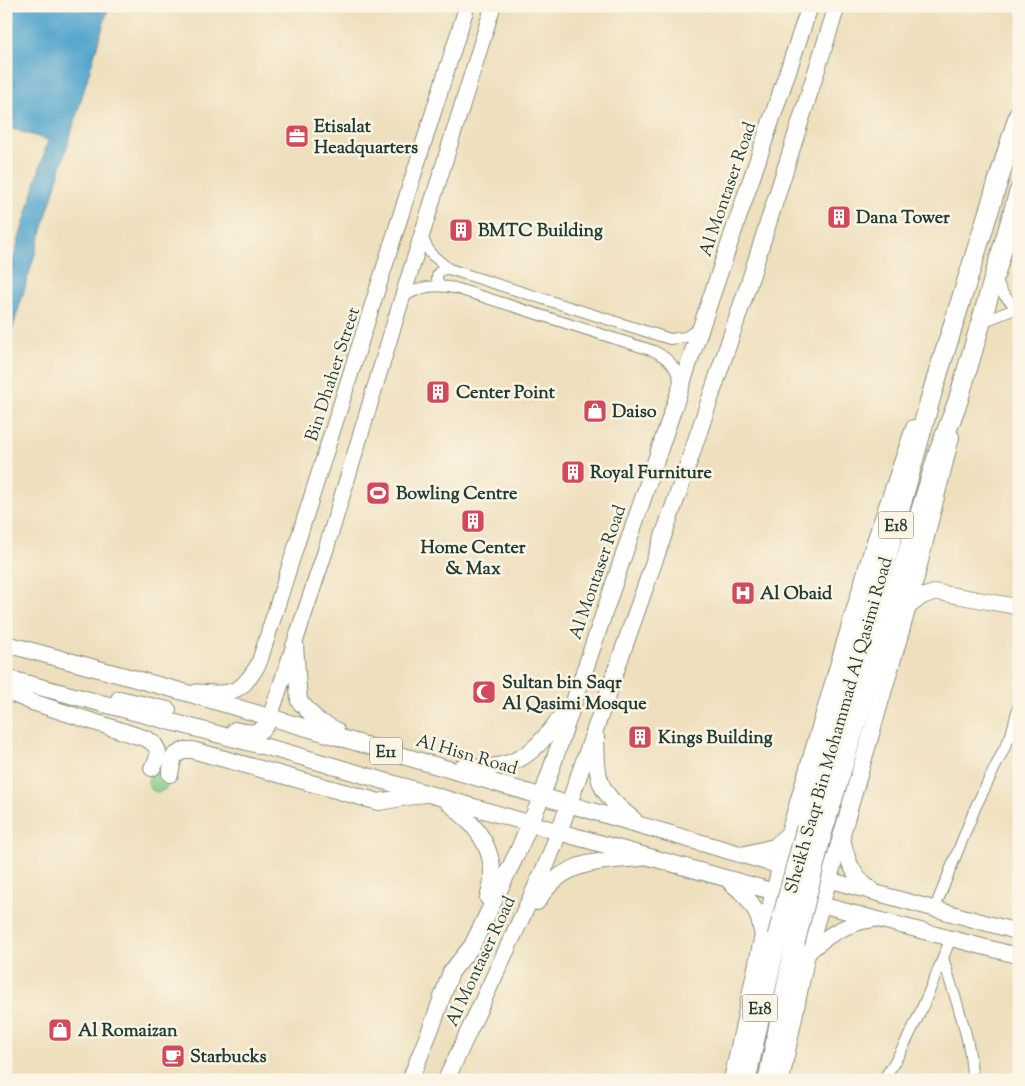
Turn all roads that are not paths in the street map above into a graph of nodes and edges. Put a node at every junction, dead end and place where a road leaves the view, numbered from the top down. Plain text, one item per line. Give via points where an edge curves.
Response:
1 (467, 6) edge
2 (493, 6) edge
3 (810, 6) edge
4 (837, 6) edge
5 (1019, 114) edge
6 (1019, 192) edge
7 (422, 236) junction
8 (449, 269) junction
9 (995, 277) junction
10 (439, 285) junction
11 (402, 298) junction
12 (1017, 309) edge
13 (982, 322) junction
14 (702, 327) junction
15 (663, 337) junction
16 (654, 352) junction
17 (348, 387) junction
18 (680, 393) junction
19 (958, 401) junction
20 (360, 436) junction
21 (918, 571) junction
22 (936, 592) junction
23 (1019, 607) edge
24 (907, 608) junction
25 (6, 644) edge
26 (295, 646) junction
27 (6, 678) edge
28 (6, 691) edge
29 (180, 691) junction
30 (575, 698) junction
31 (82, 699) junction
32 (1019, 704) edge
33 (270, 717) junction
34 (596, 727) junction
35 (364, 744) junction
36 (434, 765) junction
37 (152, 768) dead end
38 (170, 774) dead end
39 (435, 795) junction
40 (542, 796) junction
41 (569, 804) junction
42 (530, 824) junction
43 (639, 825) junction
44 (806, 831) junction
45 (559, 832) junction
46 (842, 832) junction
47 (743, 855) junction
48 (651, 857) junction
49 (781, 866) junction
50 (725, 878) junction
51 (829, 880) junction
52 (774, 892) junction
53 (878, 893) junction
54 (822, 905) junction
55 (934, 910) junction
56 (876, 919) junction
57 (1019, 932) edge
58 (770, 936) junction
59 (952, 938) junction
60 (472, 946) junction
61 (801, 948) junction
62 (1019, 956) edge
63 (504, 957) junction
64 (943, 957) junction
65 (410, 1080) edge
66 (446, 1080) edge
67 (732, 1080) edge
68 (746, 1080) edge
69 (768, 1080) edge
70 (781, 1080) edge
71 (883, 1080) edge
72 (972, 1080) edge

1 - 17 street, Bin Dhaher Street
2 - 7 street
3 - 14 main road, Al Montaser Road
4 - 34 main road, Al Montaser Road via 741,307
5 - 44 highway, Sheikh Saqr Bin Mohammad Al Qasimi Road / E18 via 932,392
6 - 9 highway, Sheikh Saqr Bin Mohammad Al Qasimi Road / E18
7 - 8 street via 431,254
7 - 11 street
8 - 10 street via 438,273
8 - 15 street
9 - 12 street via 1003,294
9 - 13 highway, Sheikh Saqr Bin Mohammad Al Qasimi Road / E18
10 - 11 street via 418,289
10 - 16 street
11 - 20 street
12 - 13 street
13 - 19 highway, Sheikh Saqr Bin Mohammad Al Qasimi Road / E18
14 - 15 street via 686,337
14 - 18 main road, Al Montaser Road
15 - 16 street via 664,343
16 - 18 street via 671,362 679,373
17 - 20 street via 338,433 339,444 349,448
17 - 29 street, Bin Dhaher Street via 259,663 249,680 228,694
18 - 30 main road, Al Montaser Road
19 - 21 main road via 946,463
19 - 44 highway, Sheikh Saqr Bin Mohammad Al Qasimi Road / E18
20 - 26 street
21 - 22 street
21 - 24 main road
22 - 23 street
22 - 24 street via 923,596
24 - 46 main road
25 - 29 main road, Al Hisn Road / E11
26 - 33 street
26 - 35 main road via 299,701 318,720
27 - 31 main road, E11
28 - 37 main road via 147,739 158,749
29 - 33 main road, Al Hisn Road / E11
30 - 36 main road via 543,741 528,755 500,766
30 - 40 main road, Al Montaser Road
31 - 33 main road via 112,698 142,703 253,734 261,731
31 - 39 main road, E11
32 - 55 street via 1011,735 976,806
33 - 35 main road, Al Hisn Road / E11
34 - 41 main road, Al Montaser Road
34 - 43 main road via 597,773 601,788
35 - 36 main road, Al Hisn Road / E11
36 - 40 main road, Al Hisn Road / E11
38 - 39 main road via 174,756 192,750 379,802
39 - 42 main road, E11
39 - 60 main road via 474,826 482,835 491,857 492,886
40 - 41 main road, Al Hisn Road / E11
40 - 42 main road, Al Montaser Road
41 - 43 main road, Al Hisn Road / E11
41 - 45 main road, Al Montaser Road
42 - 45 main road, E11
42 - 60 main road, Al Montaser Road
43 - 47 main road, Al Hisn Road / E11
44 - 47 main road via 775,847
44 - 49 main road
44 - 58 highway, Sheikh Saqr Bin Mohammad Al Qasimi Road / E18, bridge
44 - 61 highway, Sheikh Saqr Bin Mohammad Al Qasimi Road / E18, bridge
45 - 48 main road, E11
45 - 63 main road, Al Montaser Road
46 - 51 main road
46 - 53 street via 852,868
47 - 49 main road, Al Hisn Road / E11
48 - 50 main road, E11
48 - 63 main road via 589,862 571,868 546,888
49 - 51 main road, Al Hisn Road / E11
49 - 52 main road
50 - 52 main road, E11
50 - 58 main road via 746,895
51 - 53 street
51 - 54 main road
52 - 54 main road, E11
52 - 58 main road
53 - 55 street
54 - 56 street
54 - 61 main road
55 - 57 street
56 - 59 street
56 - 61 street via 860,922
58 - 67 main road
58 - 68 highway, Sheikh Saqr Bin Mohammad Al Qasimi Road / E18
59 - 62 street
59 - 64 street
60 - 65 main road, Al Montaser Road via 451,972
61 - 69 highway, Sheikh Saqr Bin Mohammad Al Qasimi Road / E18
61 - 70 main road
63 - 66 main road, Al Montaser Road
64 - 71 street via 907,1040
64 - 72 street via 967,1035

